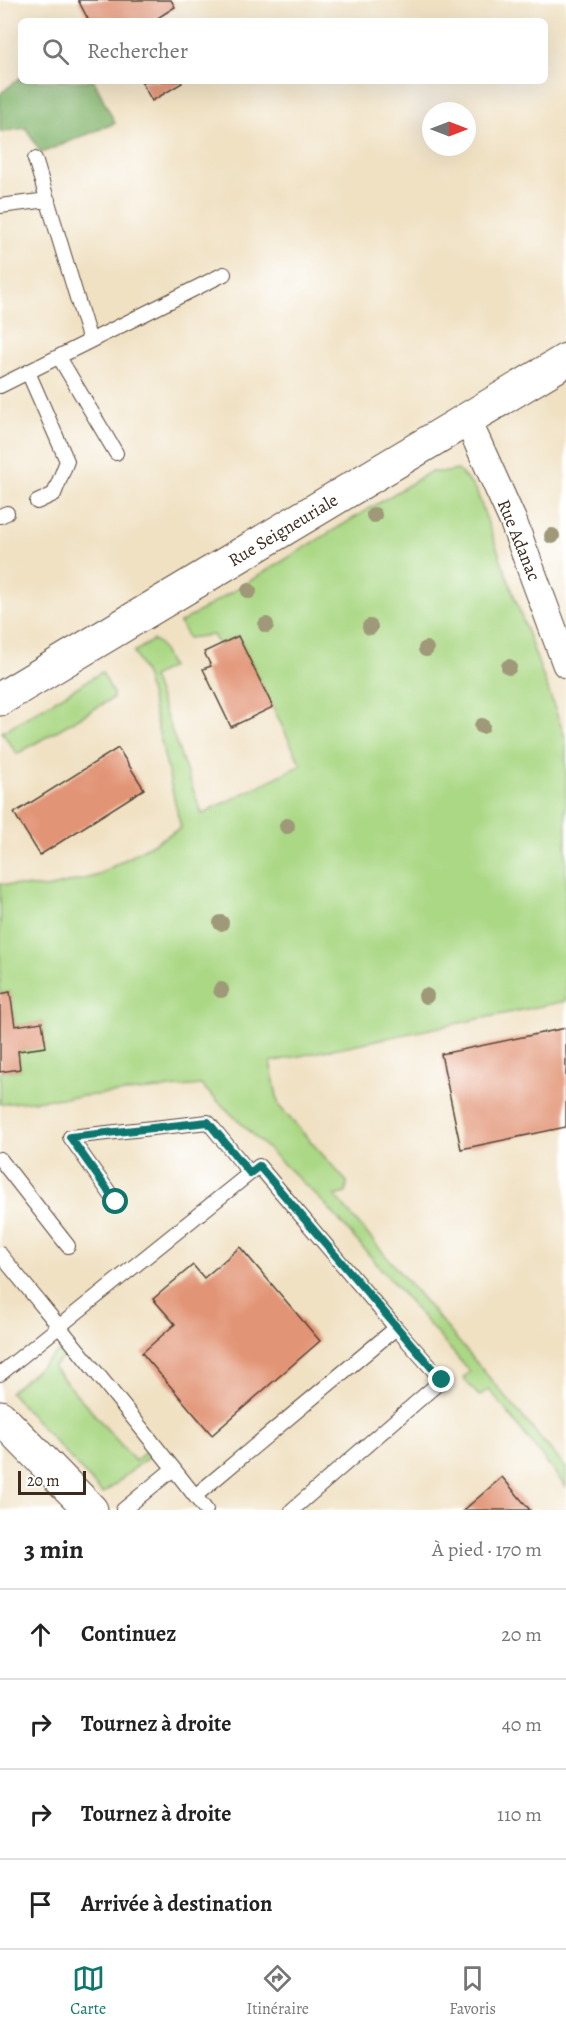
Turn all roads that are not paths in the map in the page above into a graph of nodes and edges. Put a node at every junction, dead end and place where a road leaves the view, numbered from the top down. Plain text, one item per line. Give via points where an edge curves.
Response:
1 (35, 159) dead end
2 (48, 200) junction
3 (0, 206) edge
4 (224, 274) dead end
5 (90, 341) junction
6 (59, 357) junction
7 (566, 360) edge
8 (28, 372) junction
9 (0, 386) edge
10 (467, 419) junction
11 (116, 453) dead end
12 (37, 502) dead end
13 (560, 627) edge
14 (566, 664) edge
15 (0, 699) edge
16 (0, 1159) edge
17 (250, 1173) junction
18 (116, 1202) dead end
19 (68, 1246) dead end
20 (0, 1254) edge
21 (59, 1326) junction
22 (396, 1328) junction
23 (0, 1374) edge
24 (0, 1417) edge
25 (173, 1469) junction
26 (195, 1496) junction
27 (92, 1510) edge
28 (123, 1510) edge
29 (206, 1510) edge
30 (291, 1510) edge

1 - 2 lane
2 - 3 lane
2 - 5 lane
4 - 5 lane
5 - 6 lane
6 - 8 lane
6 - 11 lane
7 - 10 street, Rue Seigneuriale
8 - 9 lane
8 - 12 lane via 67,461 54,494
10 - 13 street, Rue Adanac
10 - 15 street, Rue Seigneuriale
13 - 14 street, Rue Adanac
16 - 19 lane
17 - 18 lane via 208,1122 70,1137
17 - 21 lane
17 - 22 lane via 259,1166
20 - 21 lane
21 - 23 lane
21 - 25 lane
22 - 26 lane
22 - 30 lane via 442,1380
24 - 27 street
25 - 26 lane
25 - 28 lane
26 - 29 lane

